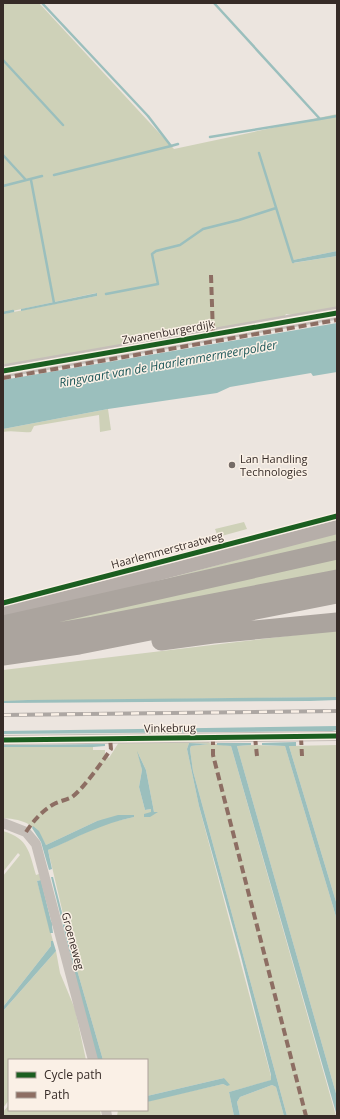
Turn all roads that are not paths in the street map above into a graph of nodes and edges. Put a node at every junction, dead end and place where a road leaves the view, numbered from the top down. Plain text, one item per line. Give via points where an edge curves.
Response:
1 (337, 313) edge
2 (3, 371) edge
3 (337, 526) edge
4 (337, 550) edge
5 (337, 579) edge
6 (337, 594) edge
7 (3, 612) edge
8 (337, 622) edge
9 (3, 625) edge
10 (3, 641) edge
11 (79, 645) junction
12 (3, 656) edge
13 (337, 736) edge
14 (3, 740) edge
15 (3, 823) edge
16 (93, 1059) edge

1 - 2 street, Zwanenburgerdijk
3 - 7 main road, Haarlemmerstraatweg
4 - 9 highway
5 - 10 highway via 101,625
6 - 11 highway
8 - 11 highway via 142,644
11 - 12 highway
13 - 14 street, Vinkebrug
15 - 16 street, Groeneweg via 26,832 36,844

